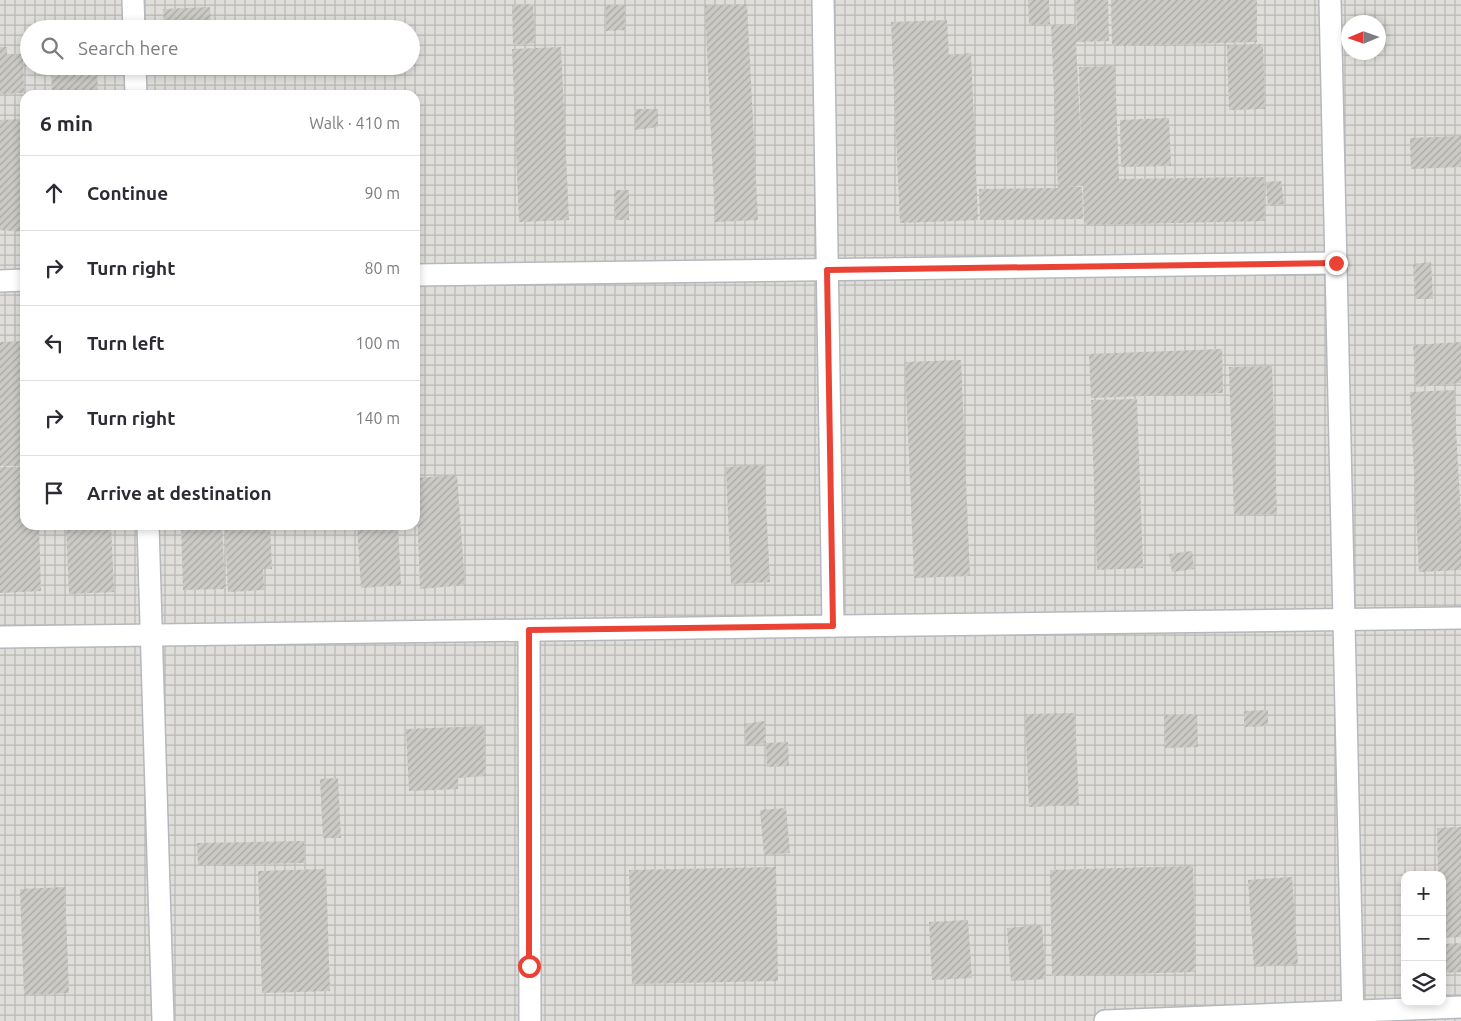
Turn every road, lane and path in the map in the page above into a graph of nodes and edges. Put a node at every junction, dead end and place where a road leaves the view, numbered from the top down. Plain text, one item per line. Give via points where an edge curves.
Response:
1 (133, 0) edge
2 (823, 0) edge
3 (1330, 0) edge
4 (134, 20) edge
5 (135, 75) edge
6 (136, 90) edge
7 (1336, 263) junction
8 (827, 270) junction
9 (420, 275) edge
10 (0, 280) edge
11 (20, 280) edge
12 (148, 530) edge
13 (1461, 618) edge
14 (1344, 620) junction
15 (833, 626) junction
16 (529, 630) junction
17 (151, 635) junction
18 (0, 637) edge
19 (1461, 1007) edge
20 (1353, 1016) edge
21 (163, 1021) edge
22 (530, 1021) edge
23 (1105, 1021) edge

1 - 4 street
2 - 8 street
3 - 7 street
5 - 6 street
7 - 8 street
7 - 14 street
8 - 9 street
8 - 15 street
10 - 11 street
12 - 17 street
13 - 14 street
14 - 15 street
14 - 20 street
15 - 16 street
16 - 17 street
16 - 22 street
17 - 18 street
17 - 21 street
19 - 20 street
20 - 23 street

